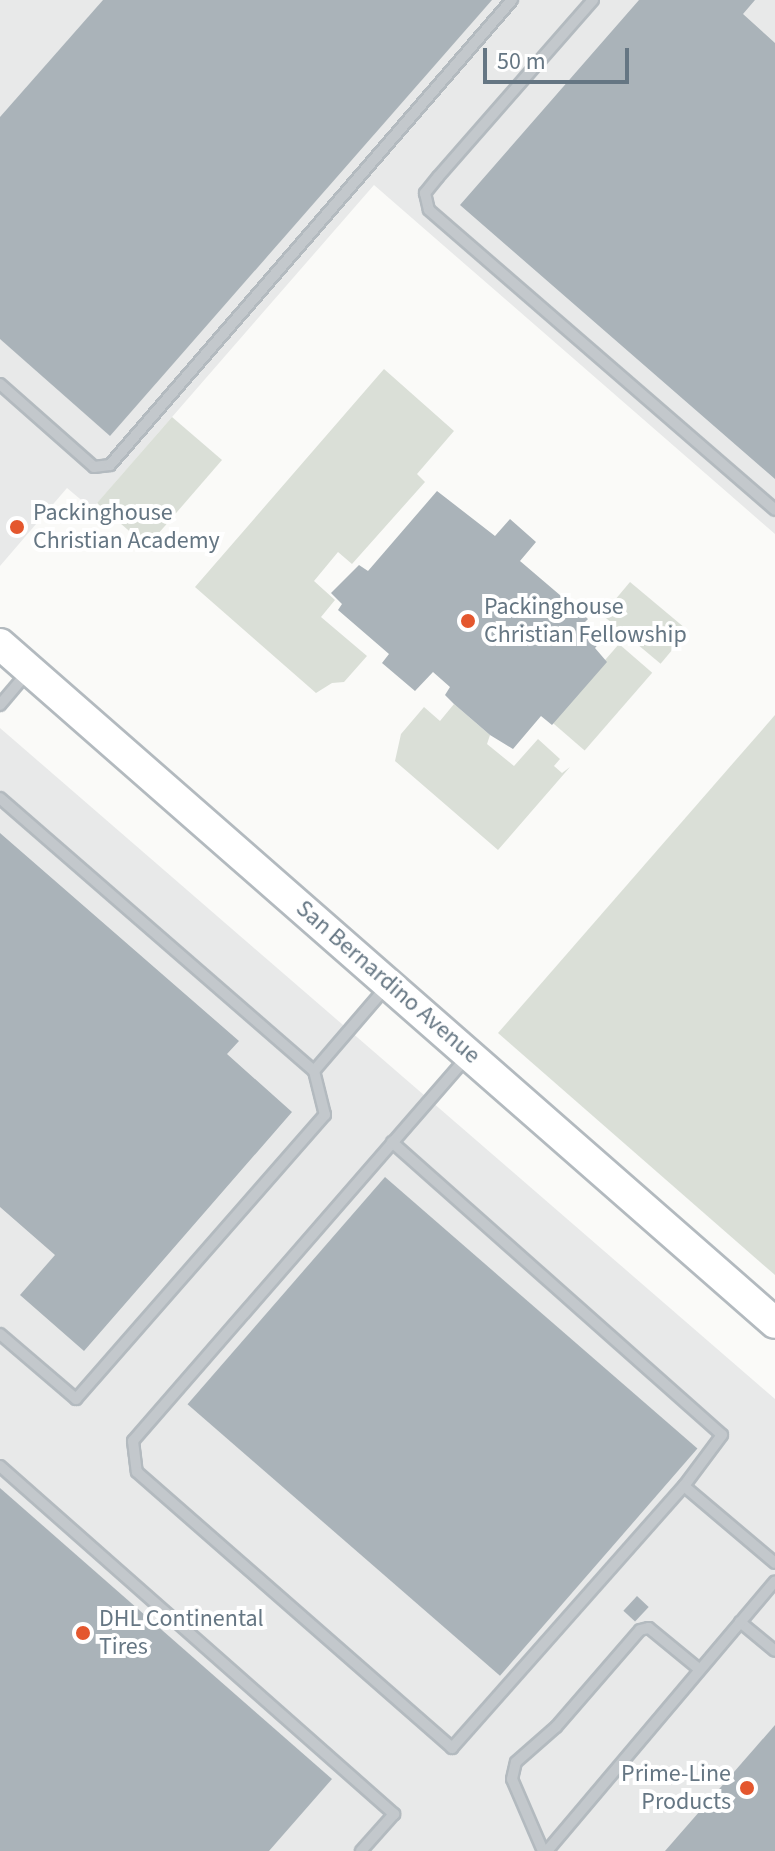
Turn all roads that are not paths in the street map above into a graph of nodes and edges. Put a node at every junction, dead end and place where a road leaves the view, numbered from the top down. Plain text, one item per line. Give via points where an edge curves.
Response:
1 (512, 0) edge
2 (593, 0) edge
3 (0, 384) edge
4 (775, 510) edge
5 (0, 644) edge
6 (30, 670) junction
7 (0, 705) edge
8 (0, 798) edge
9 (389, 984) junction
10 (470, 1053) junction
11 (314, 1071) junction
12 (392, 1142) junction
13 (775, 1323) edge
14 (0, 1334) edge
15 (0, 1466) edge
16 (684, 1486) junction
17 (775, 1563) edge
18 (775, 1581) edge
19 (740, 1622) junction
20 (775, 1651) edge
21 (699, 1669) junction
22 (361, 1851) edge
23 (545, 1851) edge

1 - 3 lane via 110,465 94,467
2 - 4 lane via 425,193 429,210
5 - 6 main road, San Bernardino Avenue
6 - 7 lane
6 - 9 main road, San Bernardino Avenue
8 - 11 lane
9 - 10 main road, San Bernardino Avenue
9 - 11 lane
10 - 12 lane
10 - 13 main road, San Bernardino Avenue
11 - 14 lane via 325,1115 76,1399
12 - 16 lane via 722,1435
12 - 16 lane via 133,1441 137,1472 452,1748
15 - 22 lane via 394,1814
16 - 17 lane
18 - 19 lane
19 - 20 lane
19 - 21 lane
21 - 23 lane
21 - 23 lane via 649,1628 640,1630 556,1727 516,1762 512,1779

